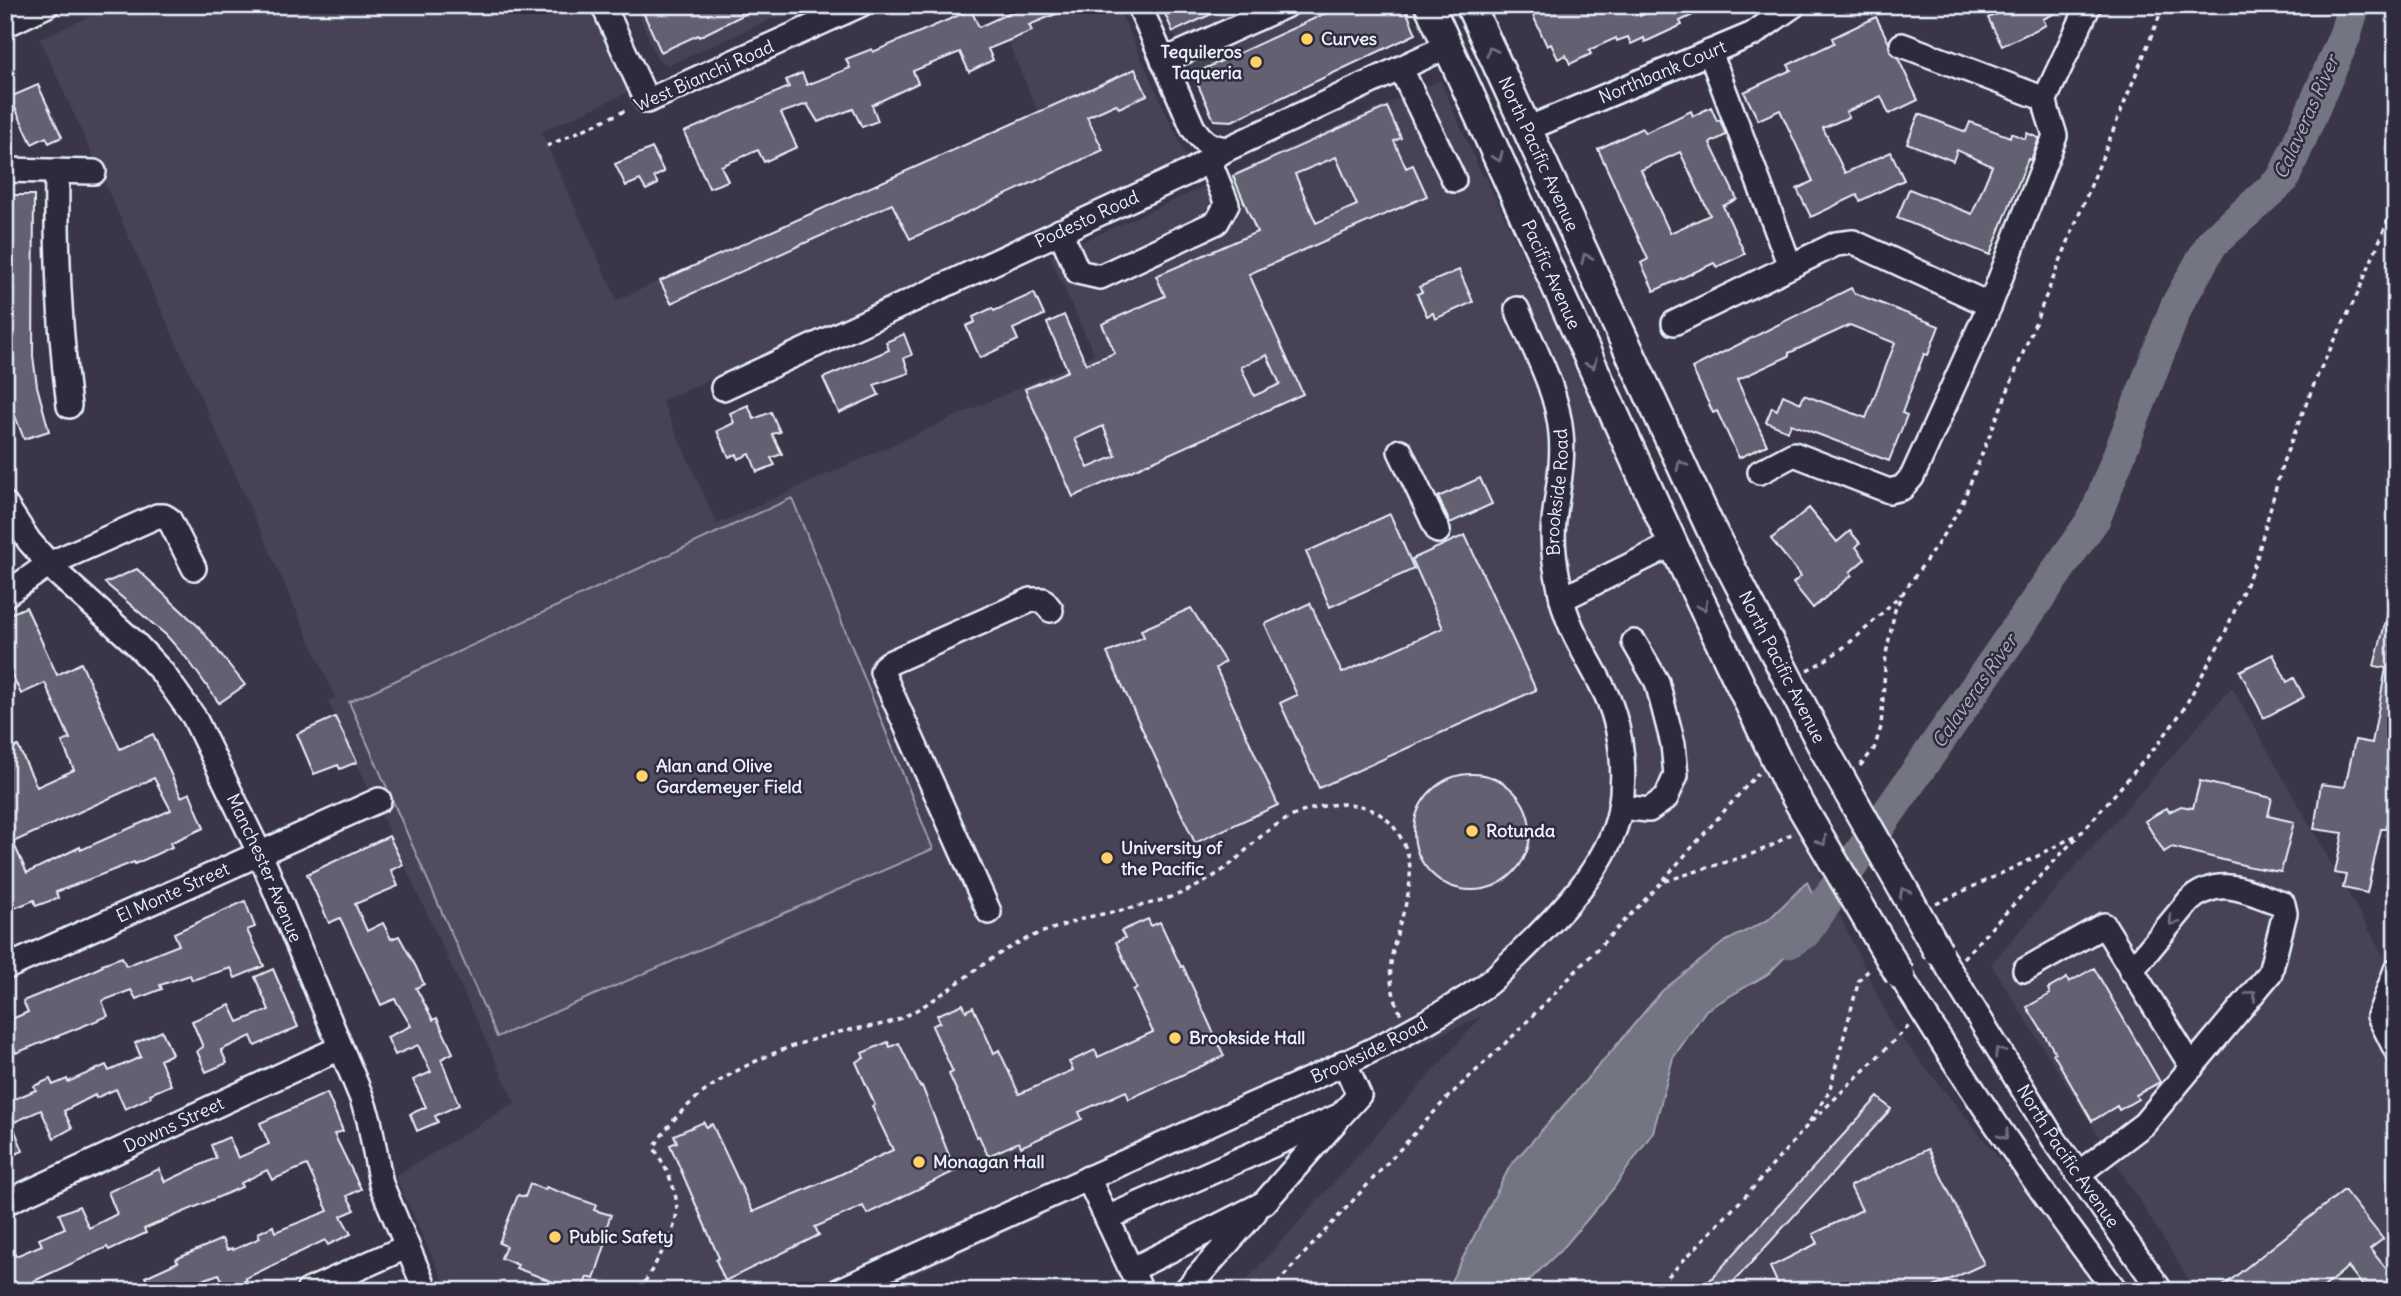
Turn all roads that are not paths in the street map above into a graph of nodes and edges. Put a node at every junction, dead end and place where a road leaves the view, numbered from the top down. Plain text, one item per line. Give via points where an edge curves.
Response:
1 (47, 5) edge
2 (603, 5) edge
3 (860, 5) edge
4 (1139, 5) edge
5 (1287, 5) edge
6 (1429, 5) edge
7 (1469, 5) edge
8 (1794, 5) edge
9 (2089, 5) edge
10 (832, 11) edge
11 (1253, 12) edge
12 (5, 25) edge
13 (1902, 45) dead end
14 (1448, 46) junction
15 (1710, 52) junction
16 (1163, 61) junction
17 (1401, 69) junction
18 (2045, 99) junction
19 (1527, 129) junction
20 (1218, 154) junction
21 (5, 170) edge
22 (57, 171) junction
23 (94, 172) dead end
24 (1454, 180) dead end
25 (1060, 232) junction
26 (1790, 266) junction
27 (1990, 305) junction
28 (1517, 309) dead end
29 (1674, 323) dead end
30 (723, 387) dead end
31 (69, 406) dead end
32 (1400, 451) dead end
33 (1760, 472) dead end
34 (5, 504) edge
35 (12, 530) edge
36 (1438, 531) dead end
37 (1673, 544) junction
38 (49, 564) junction
39 (194, 568) dead end
40 (5, 595) edge
41 (1562, 599) junction
42 (1051, 610) dead end
43 (1634, 642) dead end
44 (1768, 644) junction
45 (379, 800) dead end
46 (1620, 807) junction
47 (260, 854) junction
48 (989, 912) dead end
49 (1944, 962) joint
50 (5, 968) edge
51 (1889, 968) joint
52 (2025, 970) dead end
53 (2131, 971) junction
54 (2395, 972) edge
55 (340, 1048) junction
56 (2396, 1050) edge
57 (1344, 1062) junction
58 (2192, 1067) junction
59 (1341, 1115) junction
60 (2078, 1174) junction
61 (1088, 1178) junction
62 (5, 1203) edge
63 (1264, 1203) junction
64 (1107, 1218) junction
65 (406, 1247) junction
66 (1131, 1270) junction
67 (308, 1291) edge
68 (426, 1291) edge
69 (838, 1291) edge
70 (1141, 1291) edge
71 (1185, 1291) edge
72 (2116, 1291) edge
73 (2161, 1291) edge

1 - 12 street
2 - 10 street, West Bianchi Road via 647,101
3 - 10 street, West Bianchi Road
4 - 16 street
5 - 11 street
6 - 14 main road, Pacific Avenue
19 -> 7 main road, North Pacific Avenue
8 - 15 street, Northbank Court via 1753,34
9 - 18 street
11 - 16 street
13 - 18 street
14 - 17 street, Podesto Road
14 - 19 main road via 1494,119
14 -> 37 main road, Pacific Avenue
15 - 19 street, Northbank Court
15 - 26 street
16 - 20 street via 1193,128
17 - 20 street, Podesto Road
17 - 24 street
18 - 27 street via 2055,136
44 -> 19 main road, North Pacific Avenue
20 - 25 street, Podesto Road
20 - 25 street via 1227,204 1217,222 1100,277 1078,272
21 - 22 street
22 - 23 street
22 - 31 street via 58,275
25 - 30 street, Podesto Road
26 - 27 street via 1836,244 1853,242
26 - 29 street
27 - 33 street via 1912,477 1902,488 1889,491 1794,454
28 - 41 street, Brookside Road via 1549,383 1561,430 1553,547
32 - 36 street
34 - 35 street, Manchester Avenue
35 - 38 street, Manchester Avenue
37 - 41 street
37 - 44 main road via 1700,553 1712,564
37 -> 51 main road, bridge via 1787,782
38 - 39 street via 164,516
38 - 40 street
38 - 47 street, Manchester Avenue via 162,672 194,718
41 - 46 street, Brookside Road via 1615,719 1622,762
42 - 48 street via 1043,600 1031,600 884,667
43 - 46 street via 1657,682 1674,744 1675,775 1666,798 1649,810
49 -> 44 main road, North Pacific Avenue, bridge
45 - 47 street, El Monte Street
46 - 57 street, Brookside Road via 1615,829 1593,871 1545,929 1487,985 1409,1031
47 - 50 street, El Monte Street
47 - 55 street, Manchester Avenue
60 -> 49 street, North Pacific Avenue
51 -> 72 street
52 - 53 street via 2105,925
53 - 58 street
58 -> 53 street via 2270,973 2285,913 2283,904 2222,885 2198,893
54 - 56 street via 2379,1016
55 - 62 street, Downs Street
55 - 65 street, Manchester Avenue via 365,1108 381,1184
57 - 59 street via 1359,1095
57 - 61 street, Brookside Road
58 - 60 street via 2144,1124
59 - 63 street
59 - 64 street
60 - 73 street, North Pacific Avenue
61 - 64 street
61 - 69 street, Brookside Road
63 - 66 street
63 - 71 street
64 - 66 street
65 - 67 street
65 - 68 street, Manchester Avenue
66 - 70 street

